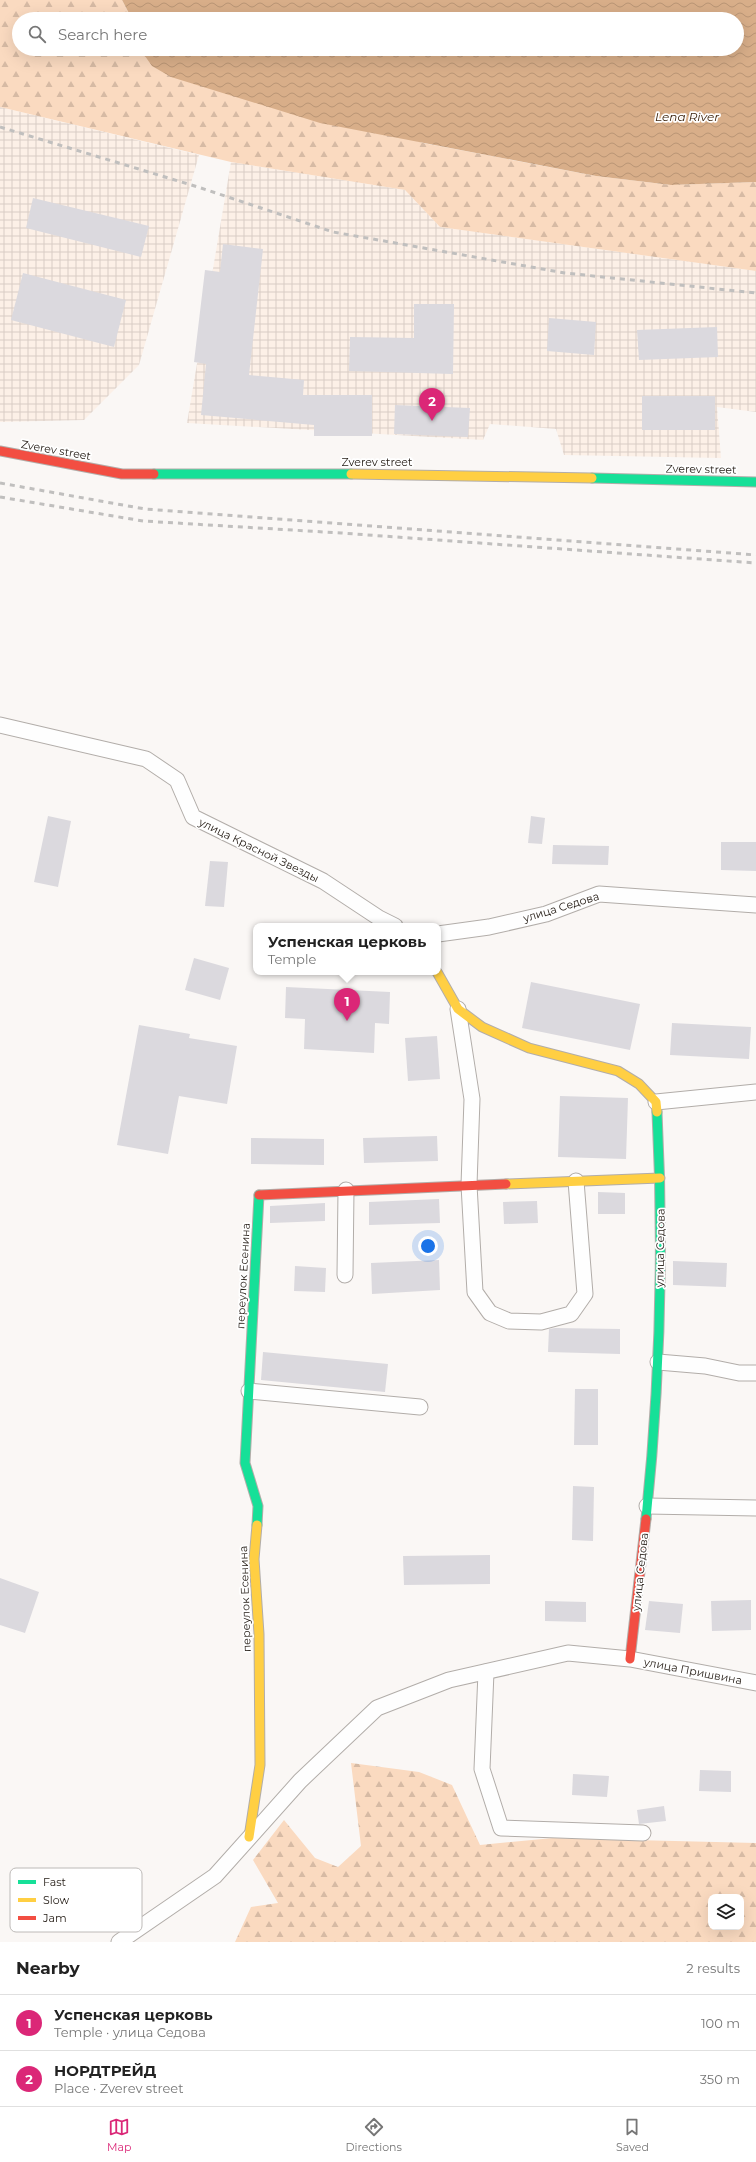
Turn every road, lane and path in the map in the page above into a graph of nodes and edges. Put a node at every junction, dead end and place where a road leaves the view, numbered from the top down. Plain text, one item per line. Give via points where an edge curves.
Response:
1 (0, 452) edge
2 (756, 482) edge
3 (0, 725) edge
4 (756, 905) edge
5 (389, 923) edge
6 (441, 934) edge
7 (439, 975) edge
8 (458, 1009) junction
9 (756, 1092) edge
10 (656, 1102) junction
11 (660, 1178) junction
12 (576, 1181) junction
13 (469, 1185) junction
14 (346, 1190) junction
15 (345, 1275) dead end
16 (658, 1362) junction
17 (756, 1372) edge
18 (249, 1391) junction
19 (420, 1407) dead end
20 (647, 1506) junction
21 (756, 1508) edge
22 (630, 1659) junction
23 (486, 1672) junction
24 (756, 1683) edge
25 (643, 1833) dead end
26 (249, 1837) junction
27 (142, 1927) edge
28 (134, 1932) edge
29 (120, 1942) edge

1 - 2 street, Zverev street via 122,474 384,474
3 - 5 street, улица Красной Звезды via 146,759 177,780 193,817 323,881
4 - 6 street, улица Седова via 599,894 546,914 489,927
7 - 8 street
8 - 10 street via 482,1027 529,1048 618,1071 639,1084
8 - 13 street via 472,1099
9 - 10 street
10 - 11 street, улица Седова
11 - 12 street
11 - 16 street, улица Седова
12 - 13 street
12 - 13 street via 585,1294 571,1314 541,1322 509,1321 490,1313 475,1292
13 - 14 street
14 - 15 street
14 - 18 street, переулок Есенина via 259,1194
16 - 17 street via 705,1366 739,1373
16 - 20 street, улица Седова
18 - 19 street
18 - 26 street, переулок Есенина via 245,1464 258,1506 254,1559 259,1634 260,1766
20 - 21 street
20 - 22 street, улица Седова
22 - 23 street, улица Пришвина via 568,1653
22 - 24 street, улица Пришвина
23 - 25 street via 482,1769 501,1828
23 - 26 street, улица Пришвина via 449,1680 377,1708 300,1781
26 - 27 street, улица Пришвина via 215,1876
28 - 29 street, улица Пришвина

